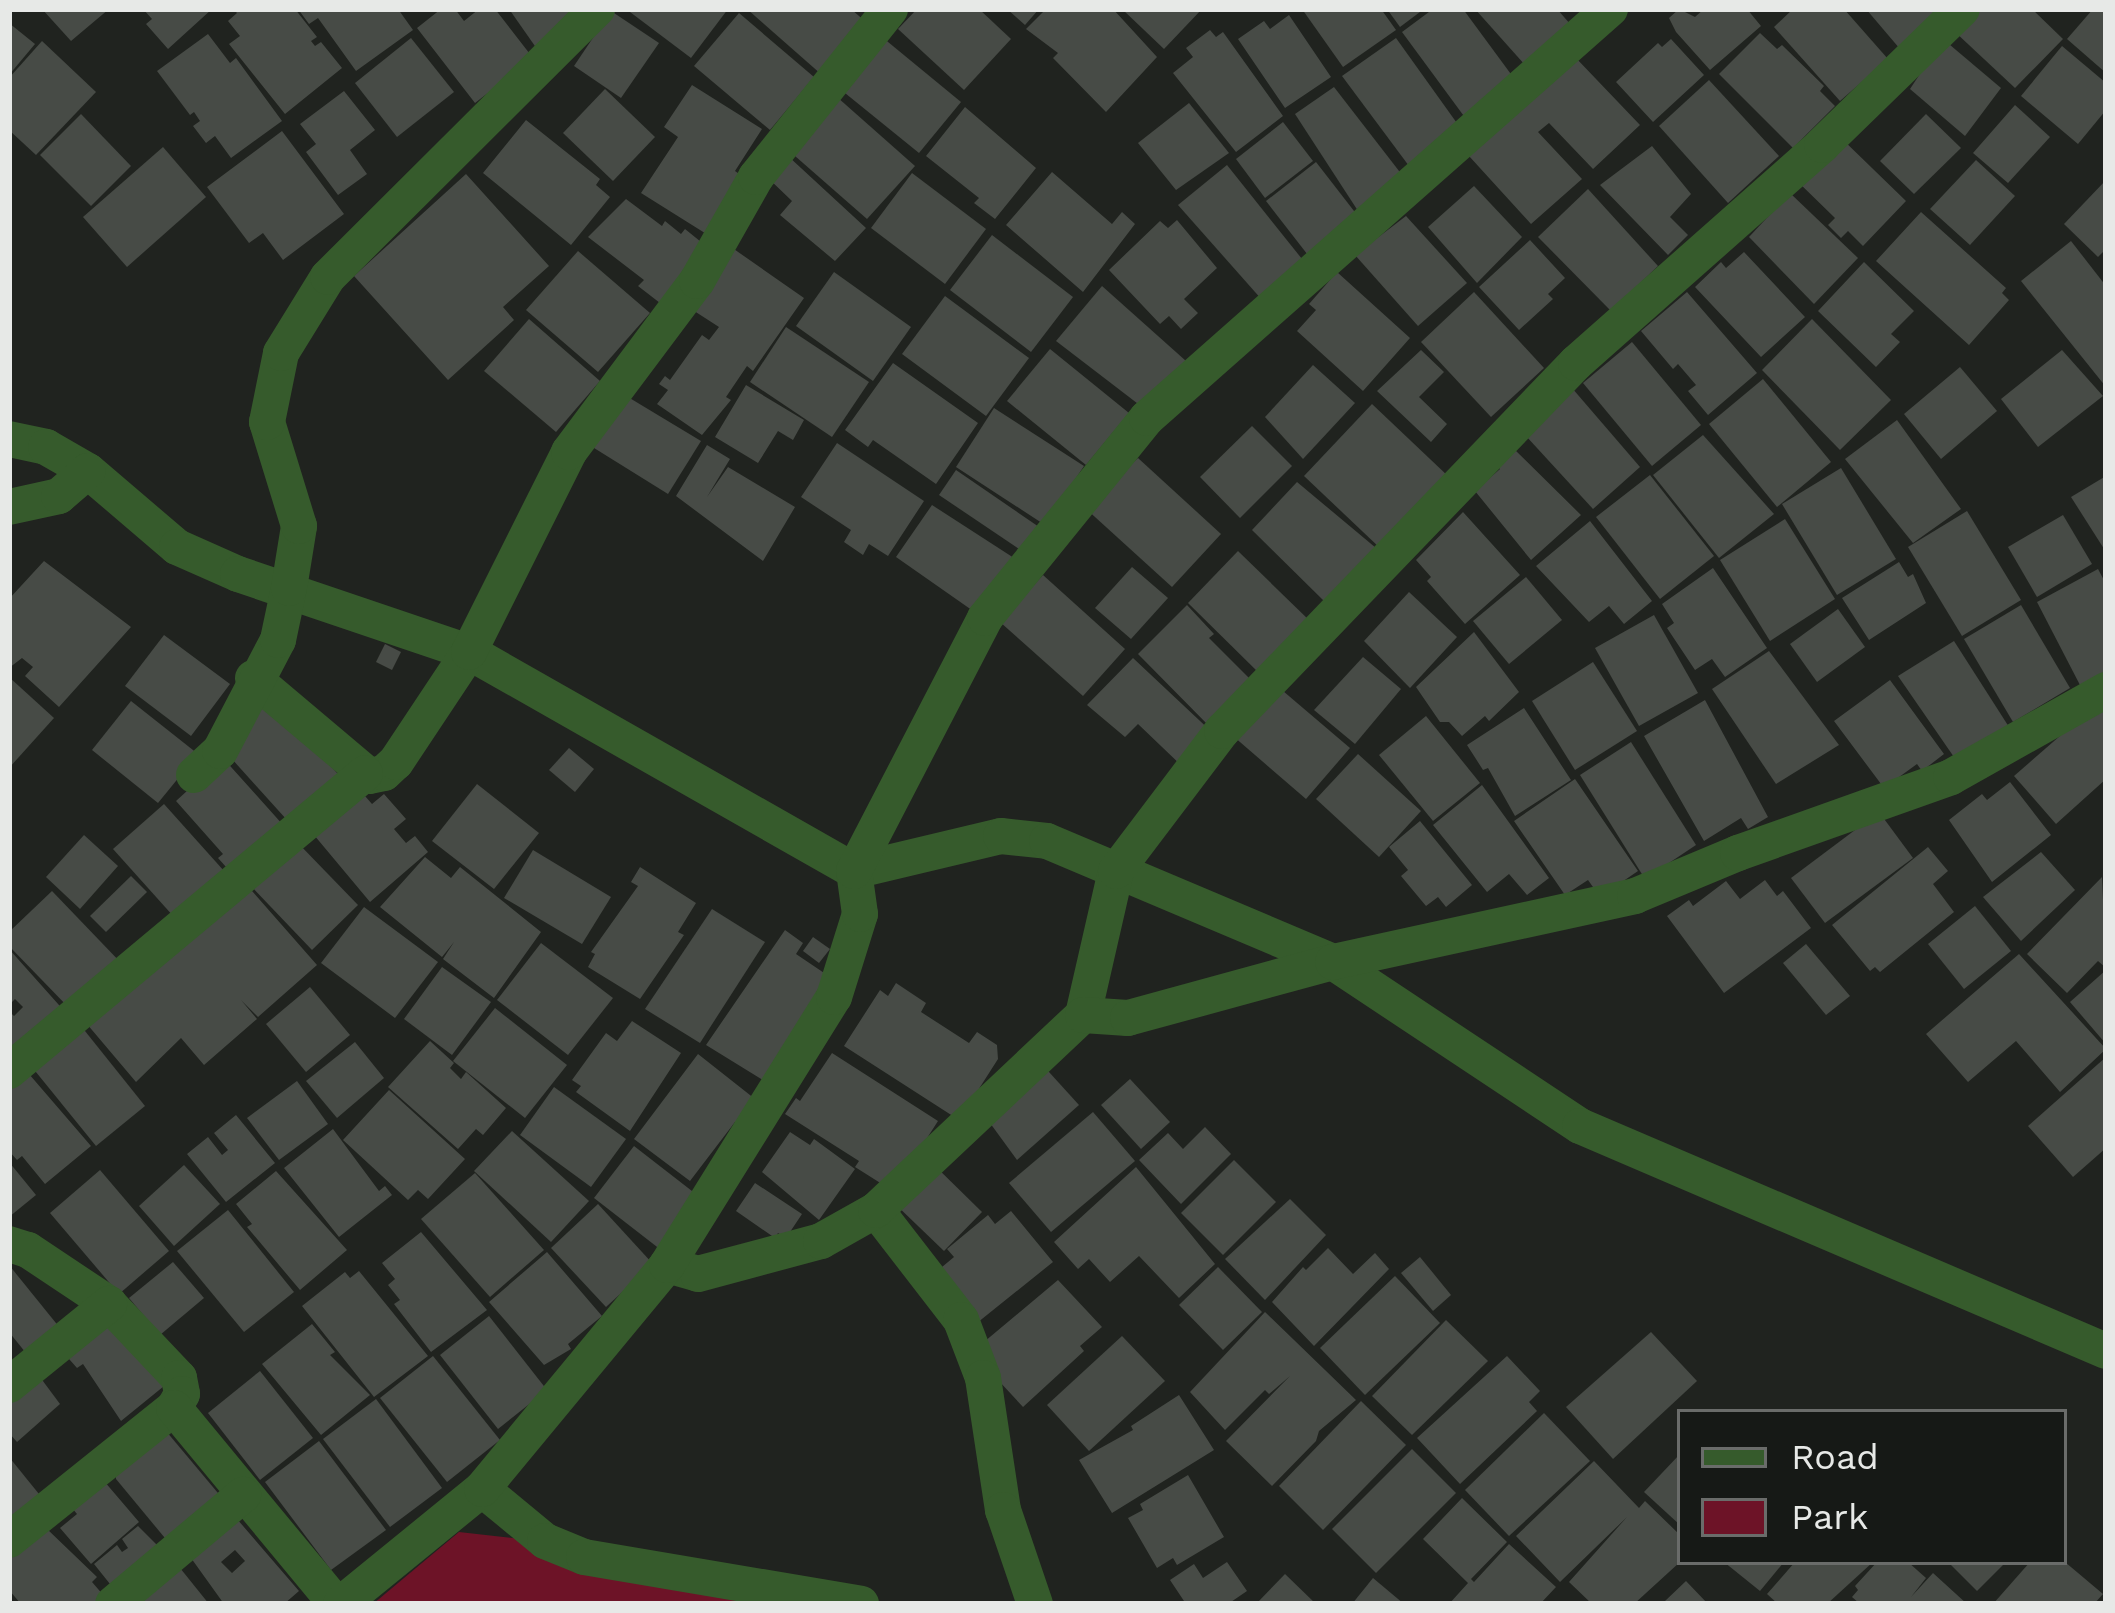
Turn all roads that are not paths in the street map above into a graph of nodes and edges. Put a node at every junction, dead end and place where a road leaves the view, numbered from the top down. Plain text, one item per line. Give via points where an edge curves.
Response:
1 (597, 9) edge
2 (890, 9) edge
3 (1610, 9) edge
4 (1962, 9) edge
5 (9, 439) edge
6 (88, 471) junction
7 (9, 507) edge
8 (290, 588) junction
9 (469, 652) junction
10 (253, 678) junction
11 (2106, 690) edge
12 (365, 773) junction
13 (194, 775) dead end
14 (854, 872) junction
15 (1116, 872) junction
16 (1334, 962) junction
17 (1083, 1015) junction
18 (9, 1070) edge
19 (876, 1210) junction
20 (9, 1244) edge
21 (667, 1265) junction
22 (109, 1304) junction
23 (2106, 1351) edge
24 (9, 1384) edge
25 (174, 1408) junction
26 (482, 1489) junction
27 (242, 1495) junction
28 (9, 1540) edge
29 (113, 1604) edge
30 (338, 1604) edge
31 (861, 1604) edge
32 (1035, 1604) edge

1 - 8 street via 328,277 280,353 267,422 298,526
2 - 9 street via 756,177 697,281 569,452
3 - 14 street via 1147,418 985,618
4 - 15 street via 1576,363 1222,731
5 - 6 street via 46,447
6 - 7 street via 58,496
6 - 8 street via 177,547
8 - 9 street
8 - 10 street via 278,640
9 - 12 street via 396,762 384,773
9 - 14 street
10 - 12 street
10 - 13 street via 220,751
11 - 16 street via 1951,777 1635,896
12 - 18 street
14 - 15 street via 1001,836 1047,841
14 - 21 street via 860,914 834,997
15 - 16 street
15 - 17 street
16 - 17 street via 1128,1018
16 - 23 street via 1580,1126
17 - 19 street
19 - 21 street via 821,1241 698,1274
19 - 32 street via 961,1320 983,1378 1003,1510
20 - 22 street
21 - 26 street
22 - 24 street
22 - 25 street via 178,1378 182,1394
25 - 27 street
25 - 28 street
26 - 30 street
26 - 31 street via 545,1541 584,1557
27 - 29 street
27 - 30 street

